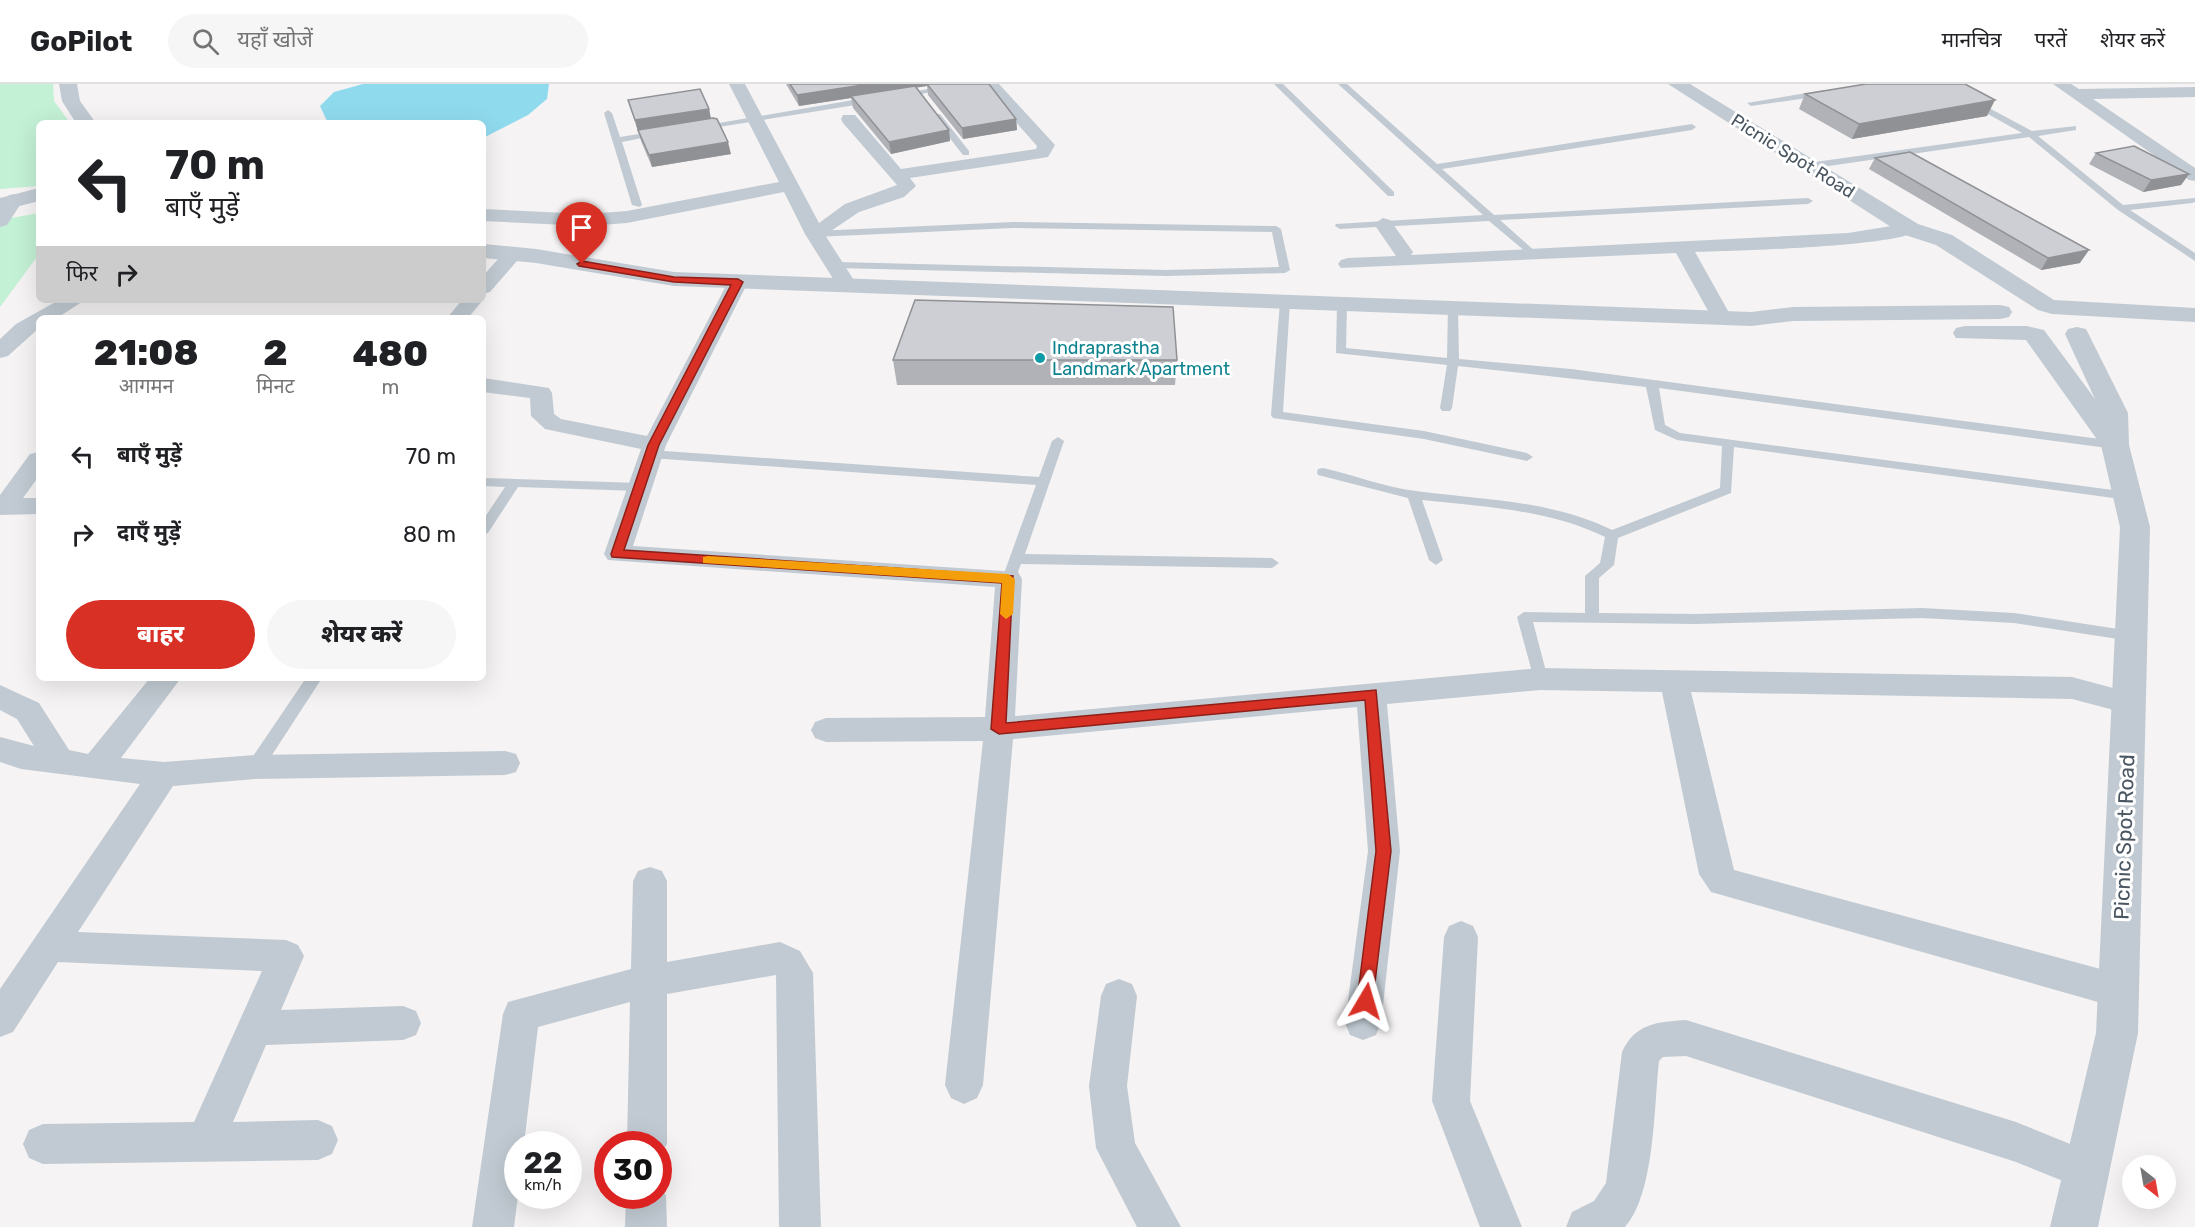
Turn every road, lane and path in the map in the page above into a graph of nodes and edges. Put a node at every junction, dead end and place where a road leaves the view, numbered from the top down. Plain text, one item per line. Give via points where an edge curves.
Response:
1 (68, 84) edge
2 (736, 84) edge
3 (968, 84) edge
4 (990, 84) edge
5 (1278, 84) edge
6 (1342, 84) edge
7 (1677, 84) edge
8 (1938, 84) edge
9 (2061, 84) edge
10 (1832, 92) edge
11 (2195, 92) edge
12 (919, 93) junction
13 (2076, 94) junction
14 (895, 96) edge
15 (884, 98) edge
16 (925, 101) edge
17 (1751, 103) dead end
18 (932, 110) edge
19 (608, 113) dead end
20 (755, 119) junction
21 (849, 119) dead end
22 (84, 120) edge
23 (1692, 127) dead end
24 (2073, 128) dead end
25 (686, 130) edge
26 (663, 133) edge
27 (2031, 134) junction
28 (617, 140) junction
29 (966, 153) dead end
30 (1896, 153) junction
31 (1916, 165) edge
32 (1808, 166) junction
33 (1435, 167) junction
34 (897, 175) junction
35 (2195, 176) edge
36 (790, 185) junction
37 (1391, 194) dead end
38 (36, 195) edge
39 (5, 200) edge
40 (2192, 200) dead end
41 (1808, 201) dead end
42 (637, 205) dead end
43 (2121, 208) junction
44 (486, 215) edge
45 (1491, 217) junction
46 (0, 221) edge
47 (1383, 224) junction
48 (1340, 226) dead end
49 (1910, 229) junction
50 (815, 234) junction
51 (1683, 248) junction
52 (486, 251) edge
53 (1403, 252) dead end
54 (513, 254) junction
55 (1533, 255) junction
56 (2195, 258) edge
57 (1348, 264) dead end
58 (842, 275) junction
59 (738, 282) junction
60 (486, 285) edge
61 (1285, 302) junction
62 (70, 303) edge
63 (470, 303) edge
64 (1342, 304) junction
65 (2049, 306) junction
66 (2004, 307) junction
67 (1453, 308) junction
68 (51, 315) edge
69 (460, 315) edge
70 (2168, 315) junction
71 (2195, 315) edge
72 (1722, 318) junction
73 (1751, 319) junction
74 (36, 324) edge
75 (2078, 330) junction
76 (2031, 334) junction
77 (0, 351) edge
78 (1453, 362) junction
79 (1653, 384) junction
80 (486, 385) edge
81 (1446, 408) dead end
82 (1058, 441) dead end
83 (1728, 443) junction
84 (2115, 445) junction
85 (652, 450) junction
86 (1527, 457) dead end
87 (36, 463) edge
88 (1323, 472) dead end
89 (1044, 481) junction
90 (486, 482) edge
91 (514, 483) junction
92 (639, 487) junction
93 (1414, 495) junction
94 (2128, 496) junction
95 (36, 506) edge
96 (2, 507) edge
97 (486, 525) edge
98 (1612, 535) junction
99 (1436, 560) dead end
100 (1272, 563) dead end
101 (1012, 569) junction
102 (1592, 616) junction
103 (2131, 636) junction
104 (1540, 679) junction
105 (164, 681) edge
106 (312, 681) edge
107 (1674, 681) junction
108 (1371, 694) junction
109 (0, 696) edge
110 (2129, 703) junction
111 (999, 729) junction
112 (826, 730) dead end
113 (0, 748) edge
114 (59, 760) junction
115 (506, 763) dead end
116 (255, 767) junction
117 (95, 768) junction
118 (164, 774) junction
119 (650, 881) dead end
120 (1461, 937) dead end
121 (50, 946) junction
122 (650, 981) junction
123 (2119, 991) junction
124 (1119, 996) dead end
125 (0, 1020) edge
126 (403, 1023) dead end
127 (1363, 1023) dead end
128 (255, 1028) junction
129 (964, 1085) dead end
130 (647, 1131) edge
131 (318, 1140) dead end
132 (205, 1142) junction
133 (43, 1144) dead end
134 (2088, 1171) junction
135 (646, 1209) edge
136 (493, 1227) edge
137 (646, 1227) edge
138 (800, 1227) edge
139 (1160, 1227) edge
140 (1501, 1227) edge
141 (1587, 1227) edge
142 (2074, 1227) edge

1 - 22 street via 71,101
2 - 20 street
3 - 12 lane
4 - 34 street via 1046,145 1042,153
5 - 37 lane
6 - 33 lane
7 - 32 street, Picnic Spot Road
8 - 27 lane
9 - 13 street
10 - 17 lane
11 - 13 street
12 - 14 lane
12 - 16 lane
13 - 35 street
15 - 20 lane
18 - 29 lane
19 - 28 lane
20 - 25 lane
20 - 36 street
21 - 34 street
23 - 33 lane
24 - 27 lane
26 - 28 lane
27 - 30 lane
27 - 43 lane
28 - 42 lane
30 - 31 lane
30 - 32 lane
32 - 49 street, Picnic Spot Road
33 - 45 lane
34 - 50 street via 907,186 898,193 852,208
36 - 44 street via 627,217 587,220
36 - 50 street
38 - 39 street
39 - 46 street
40 - 43 lane
41 - 45 lane
43 - 56 lane
45 - 47 lane
45 - 55 lane
47 - 48 lane
47 - 53 street
49 - 51 street via 1848,239
49 - 65 street, Picnic Spot Road via 1944,240
49 - 66 street, Picnic Spot Road via 1918,243
50 - 58 street
50 - 58 lane via 1013,225 1276,229 1285,270
51 - 55 street
51 - 72 street
52 - 54 street
54 - 59 street via 674,279
54 - 60 street
55 - 57 street
58 - 59 street
58 - 61 street
59 - 85 street
61 - 64 street
61 - 86 lane via 1277,416 1424,435
62 - 68 street
63 - 69 street
64 - 67 street
64 - 78 lane via 1340,351
65 - 66 street via 2026,301
65 - 70 street
65 - 75 street, Picnic Spot Road via 2070,316
66 - 73 street via 1793,314
66 - 76 street, Picnic Spot Road via 2011,325
67 - 72 street
67 - 78 lane
70 - 71 street
70 - 75 street
72 - 73 street
73 - 76 street via 1808,330
74 - 77 street
75 - 76 street via 2056,339
75 - 84 street, Picnic Spot Road via 2115,413
76 - 84 street, Picnic Spot Road
78 - 79 lane
78 - 81 lane
79 - 83 lane via 1659,428 1677,436
79 - 84 lane
80 - 85 street via 541,393 543,416 553,424
82 - 89 lane
83 - 94 lane
83 - 98 lane via 1726,490
84 - 94 street, Picnic Spot Road
85 - 89 lane
85 - 92 street
87 - 96 street
88 - 93 lane
89 - 101 lane
90 - 91 lane
91 - 92 lane
91 - 97 lane
92 - 101 street via 617,554
93 - 98 lane via 1487,501 1594,524
93 - 99 lane
94 - 103 street, Picnic Spot Road via 2135,527
95 - 96 street
98 - 102 lane via 1606,565 1592,576
100 - 101 lane
101 - 111 street
102 - 103 lane via 1696,619 1922,613 2014,618
102 - 104 lane via 1524,617
103 - 110 street, Picnic Spot Road
104 - 107 street
104 - 108 street
105 - 117 street
106 - 116 lane
107 - 110 street via 2072,688
107 - 123 street via 1716,874 1723,882
108 - 111 street
108 - 127 street via 1384,851
109 - 114 street via 28,711
110 - 123 street, Picnic Spot Road
111 - 112 street
111 - 129 street
113 - 114 street via 21,757
114 - 117 street
115 - 116 street
116 - 118 street
117 - 118 street
118 - 121 street
119 - 122 street
120 - 140 street via 1451,1101
121 - 125 street
121 - 128 street via 286,956
122 - 130 street
122 - 136 street via 521,1014
122 - 138 street via 780,958 795,973
123 - 134 street, Picnic Spot Road via 2117,1034
124 - 139 street via 1108,1086 1116,1148
126 - 128 street
128 - 132 street
131 - 132 street
132 - 133 street
134 - 141 street via 2016,1142 1686,1038 1655,1040 1641,1052 1626,1184 1620,1203 1606,1219
134 - 142 street, Picnic Spot Road
135 - 137 street

